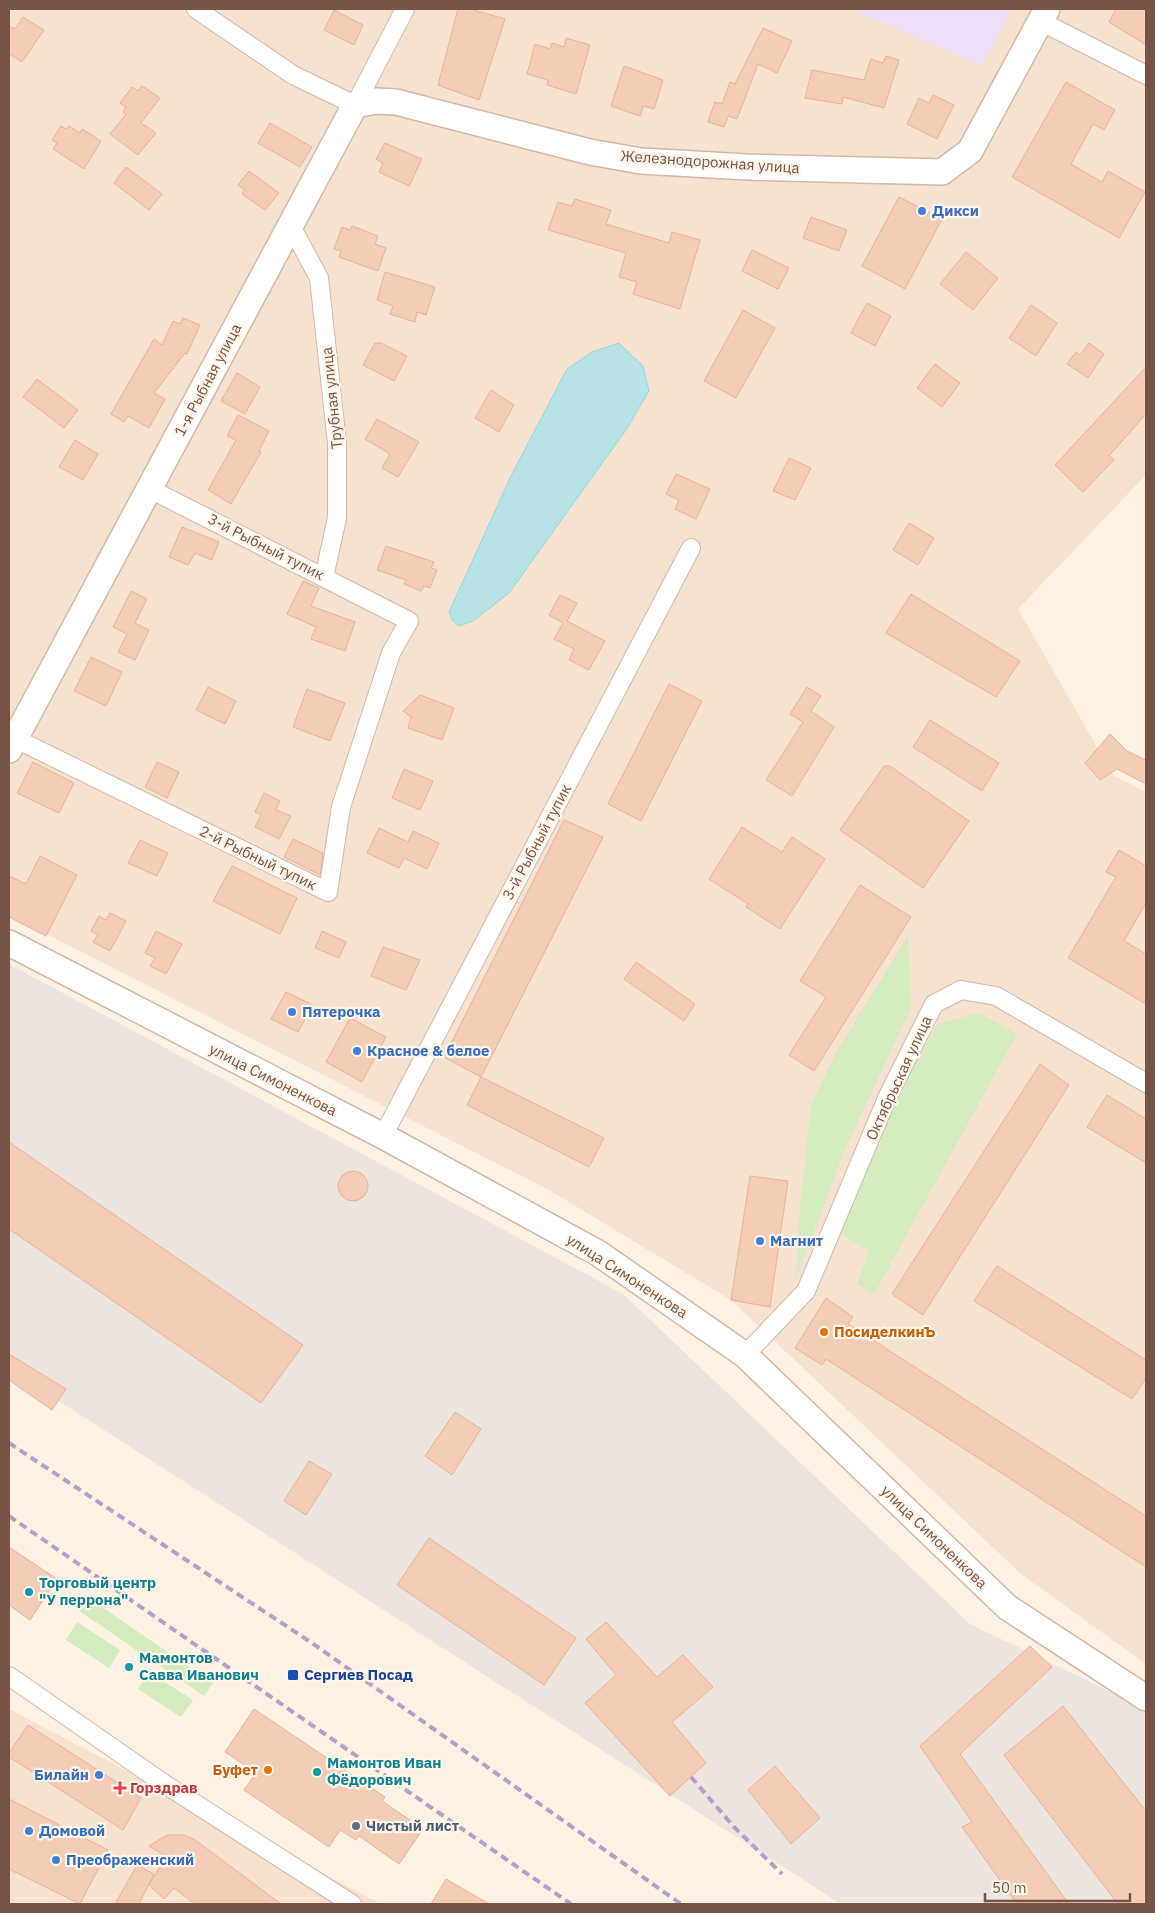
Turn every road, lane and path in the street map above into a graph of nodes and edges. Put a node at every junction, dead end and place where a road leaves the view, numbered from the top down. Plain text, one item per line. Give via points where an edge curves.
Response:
1 (196, 9) edge
2 (405, 9) edge
3 (1044, 15) edge
4 (1146, 75) edge
5 (355, 105) junction
6 (291, 226) junction
7 (150, 488) junction
8 (691, 548) dead end
9 (324, 577) junction
10 (409, 621) joint
11 (12, 744) edge
12 (9, 943) edge
13 (1146, 1083) edge
14 (383, 1136) junction
15 (745, 1355) junction
16 (9, 1676) edge
17 (1146, 1698) edge
18 (352, 1904) edge

1 - 5 street via 294,75
2 - 5 street, 1-я Рыбная улица
3 - 4 street
3 - 5 street, Железнодорожная улица via 970,151 942,172 641,161 590,152 396,102
5 - 6 street, 1-я Рыбная улица
6 - 7 street, 1-я Рыбная улица
6 - 9 street, Трубная улица via 319,278 337,443 337,518
7 - 9 street, 3-й Рыбный тупик
7 - 11 street, 1-я Рыбная улица
8 - 14 street, 3-й Рыбный тупик
9 - 10 street, 3-й Рыбный тупик
10 - 11 street, 2-й Рыбный тупик via 391,653 341,807 328,892
12 - 14 street, улица Симоненкова
13 - 15 street, Октябрьская улица via 996,996 961,990 934,1004 888,1096 806,1291
14 - 15 street, улица Симоненкова via 598,1253
15 - 17 street, улица Симоненкова via 1007,1607
16 - 18 street via 163,1783

